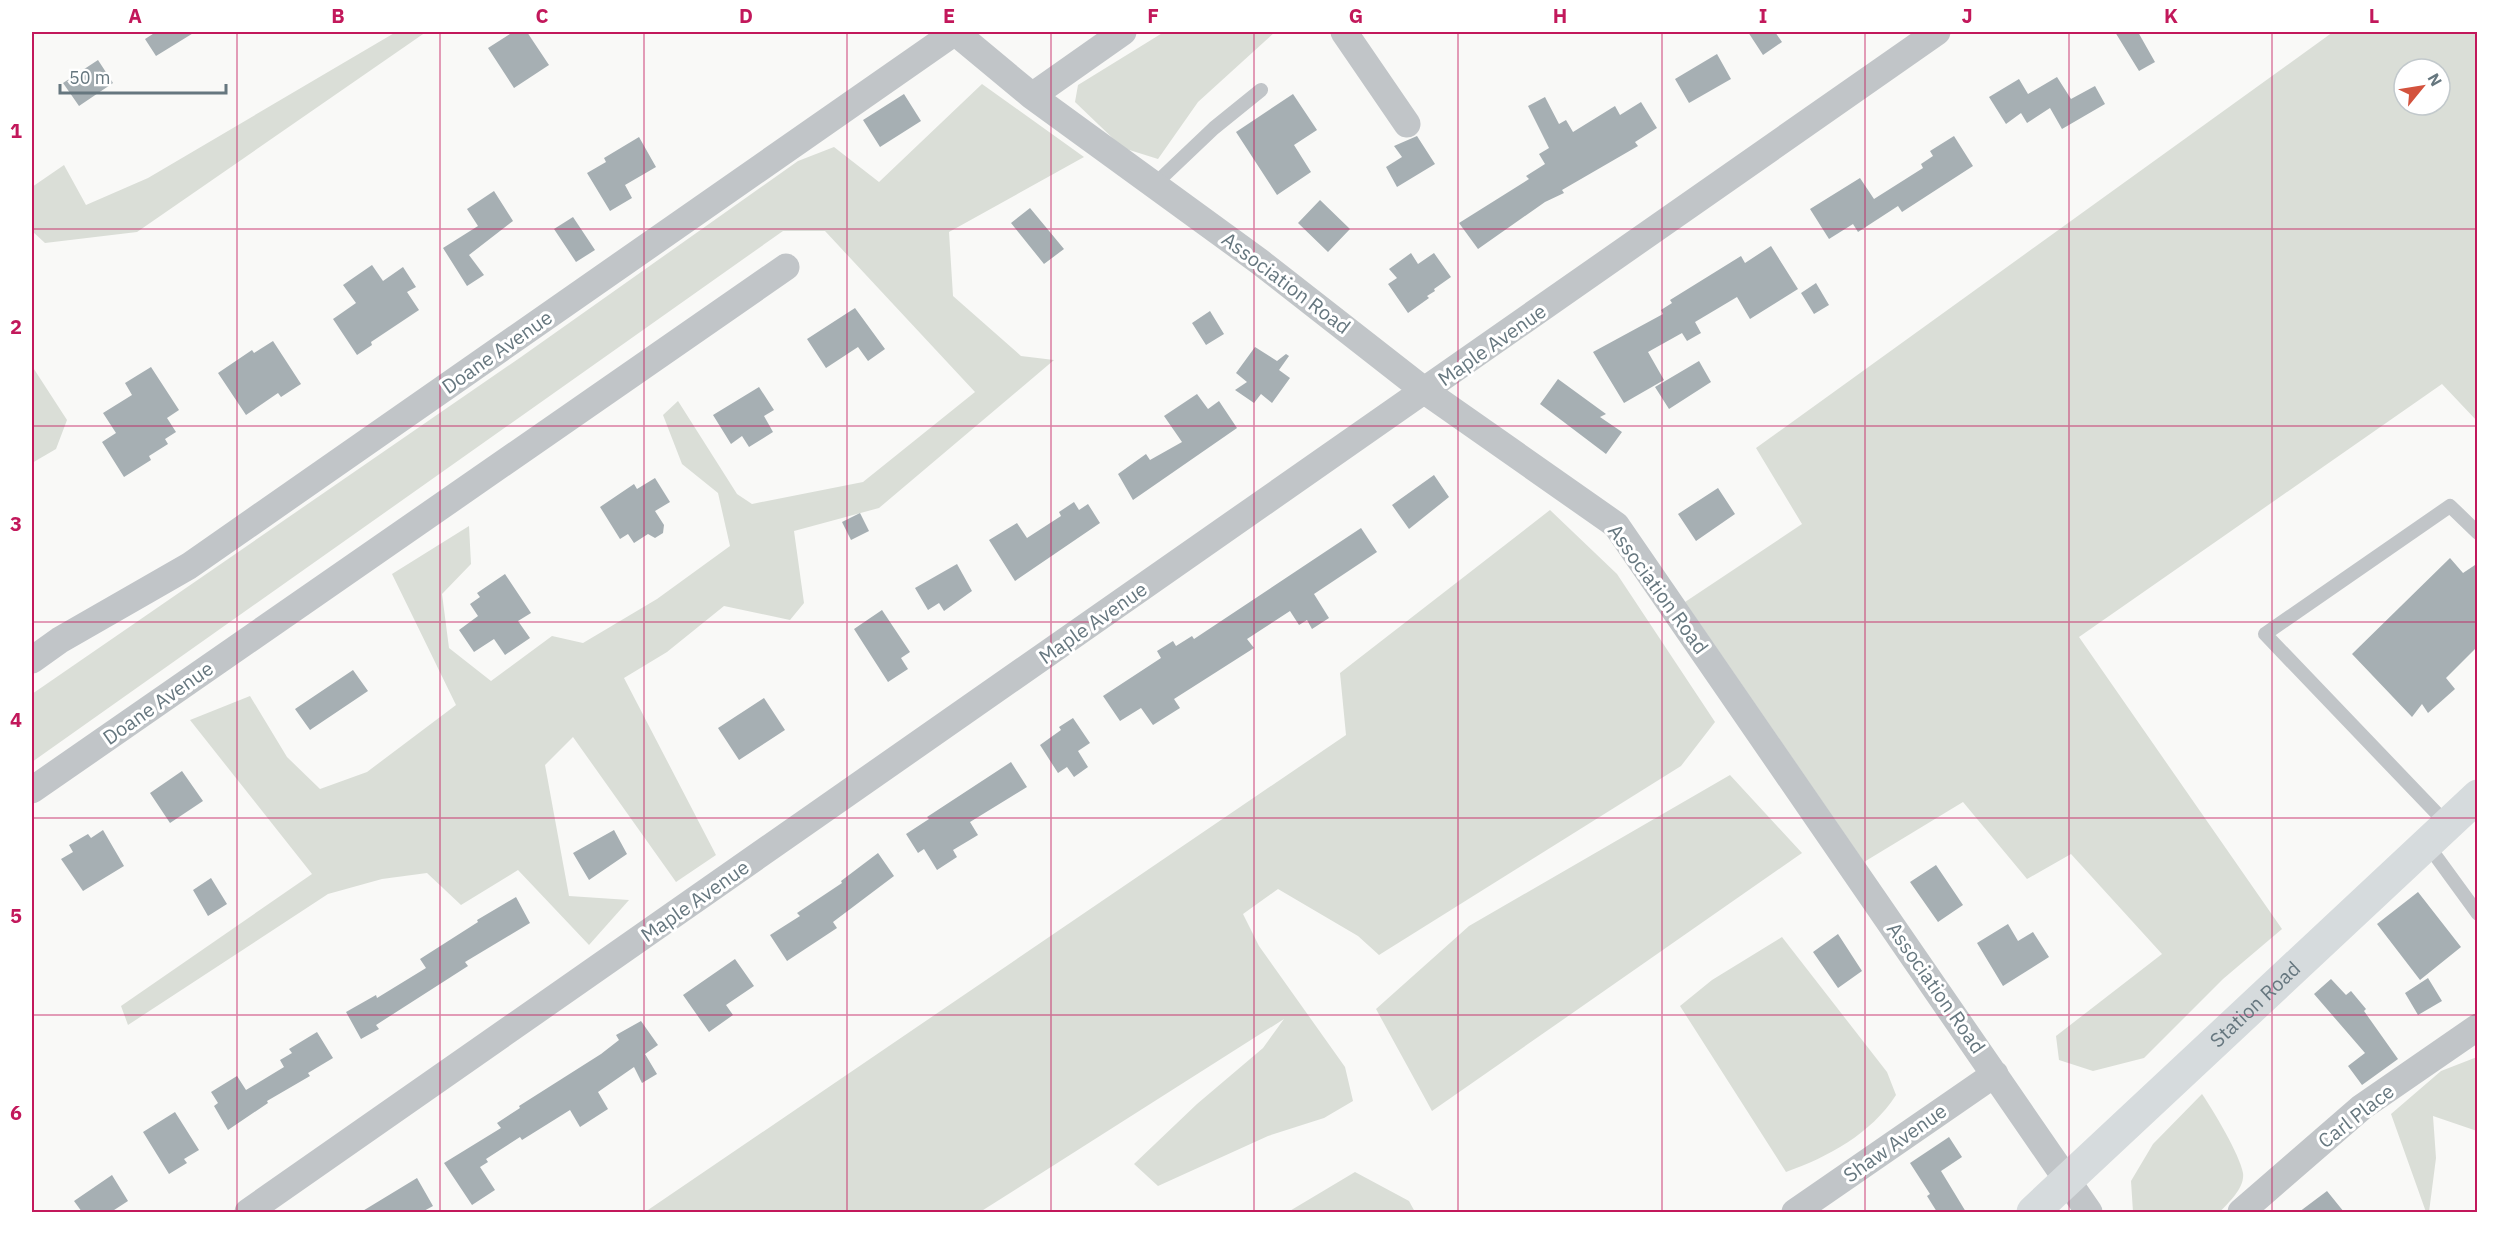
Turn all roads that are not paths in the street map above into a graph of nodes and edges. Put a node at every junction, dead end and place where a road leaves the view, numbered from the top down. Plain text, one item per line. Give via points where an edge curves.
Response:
1 (955, 32) edge
2 (1123, 32) edge
3 (1344, 32) edge
4 (1937, 32) edge
5 (1262, 90) dead end
6 (1032, 96) junction
7 (1407, 124) dead end
8 (1154, 185) junction
9 (786, 267) dead end
10 (1425, 391) junction
11 (2478, 533) edge
12 (32, 660) edge
13 (32, 790) edge
14 (2478, 796) edge
15 (2437, 834) junction
16 (2478, 914) edge
17 (2478, 1027) edge
18 (1995, 1074) junction
19 (2067, 1180) junction
20 (248, 1212) edge
21 (1795, 1212) edge
22 (2033, 1212) edge
23 (2089, 1212) edge
24 (2241, 1212) edge

1 - 6 street, Association Road
1 - 12 street, Doane Avenue via 189,566
2 - 6 street
3 - 7 street
4 - 10 street, Maple Avenue
5 - 8 lane via 1214,128
6 - 8 street, Association Road
8 - 10 street, Association Road
9 - 13 street, Doane Avenue
10 - 18 street, Association Road via 1617,525
10 - 20 street, Maple Avenue
11 - 15 lane via 2450,506 2265,634
14 - 15 main road, Station Road
15 - 16 lane
15 - 19 main road, Station Road
17 - 24 street, Carl Place via 2362,1107
18 - 19 street, Association Road
18 - 21 street, Shaw Avenue
19 - 22 main road, Station Road
19 - 23 street, Association Road

